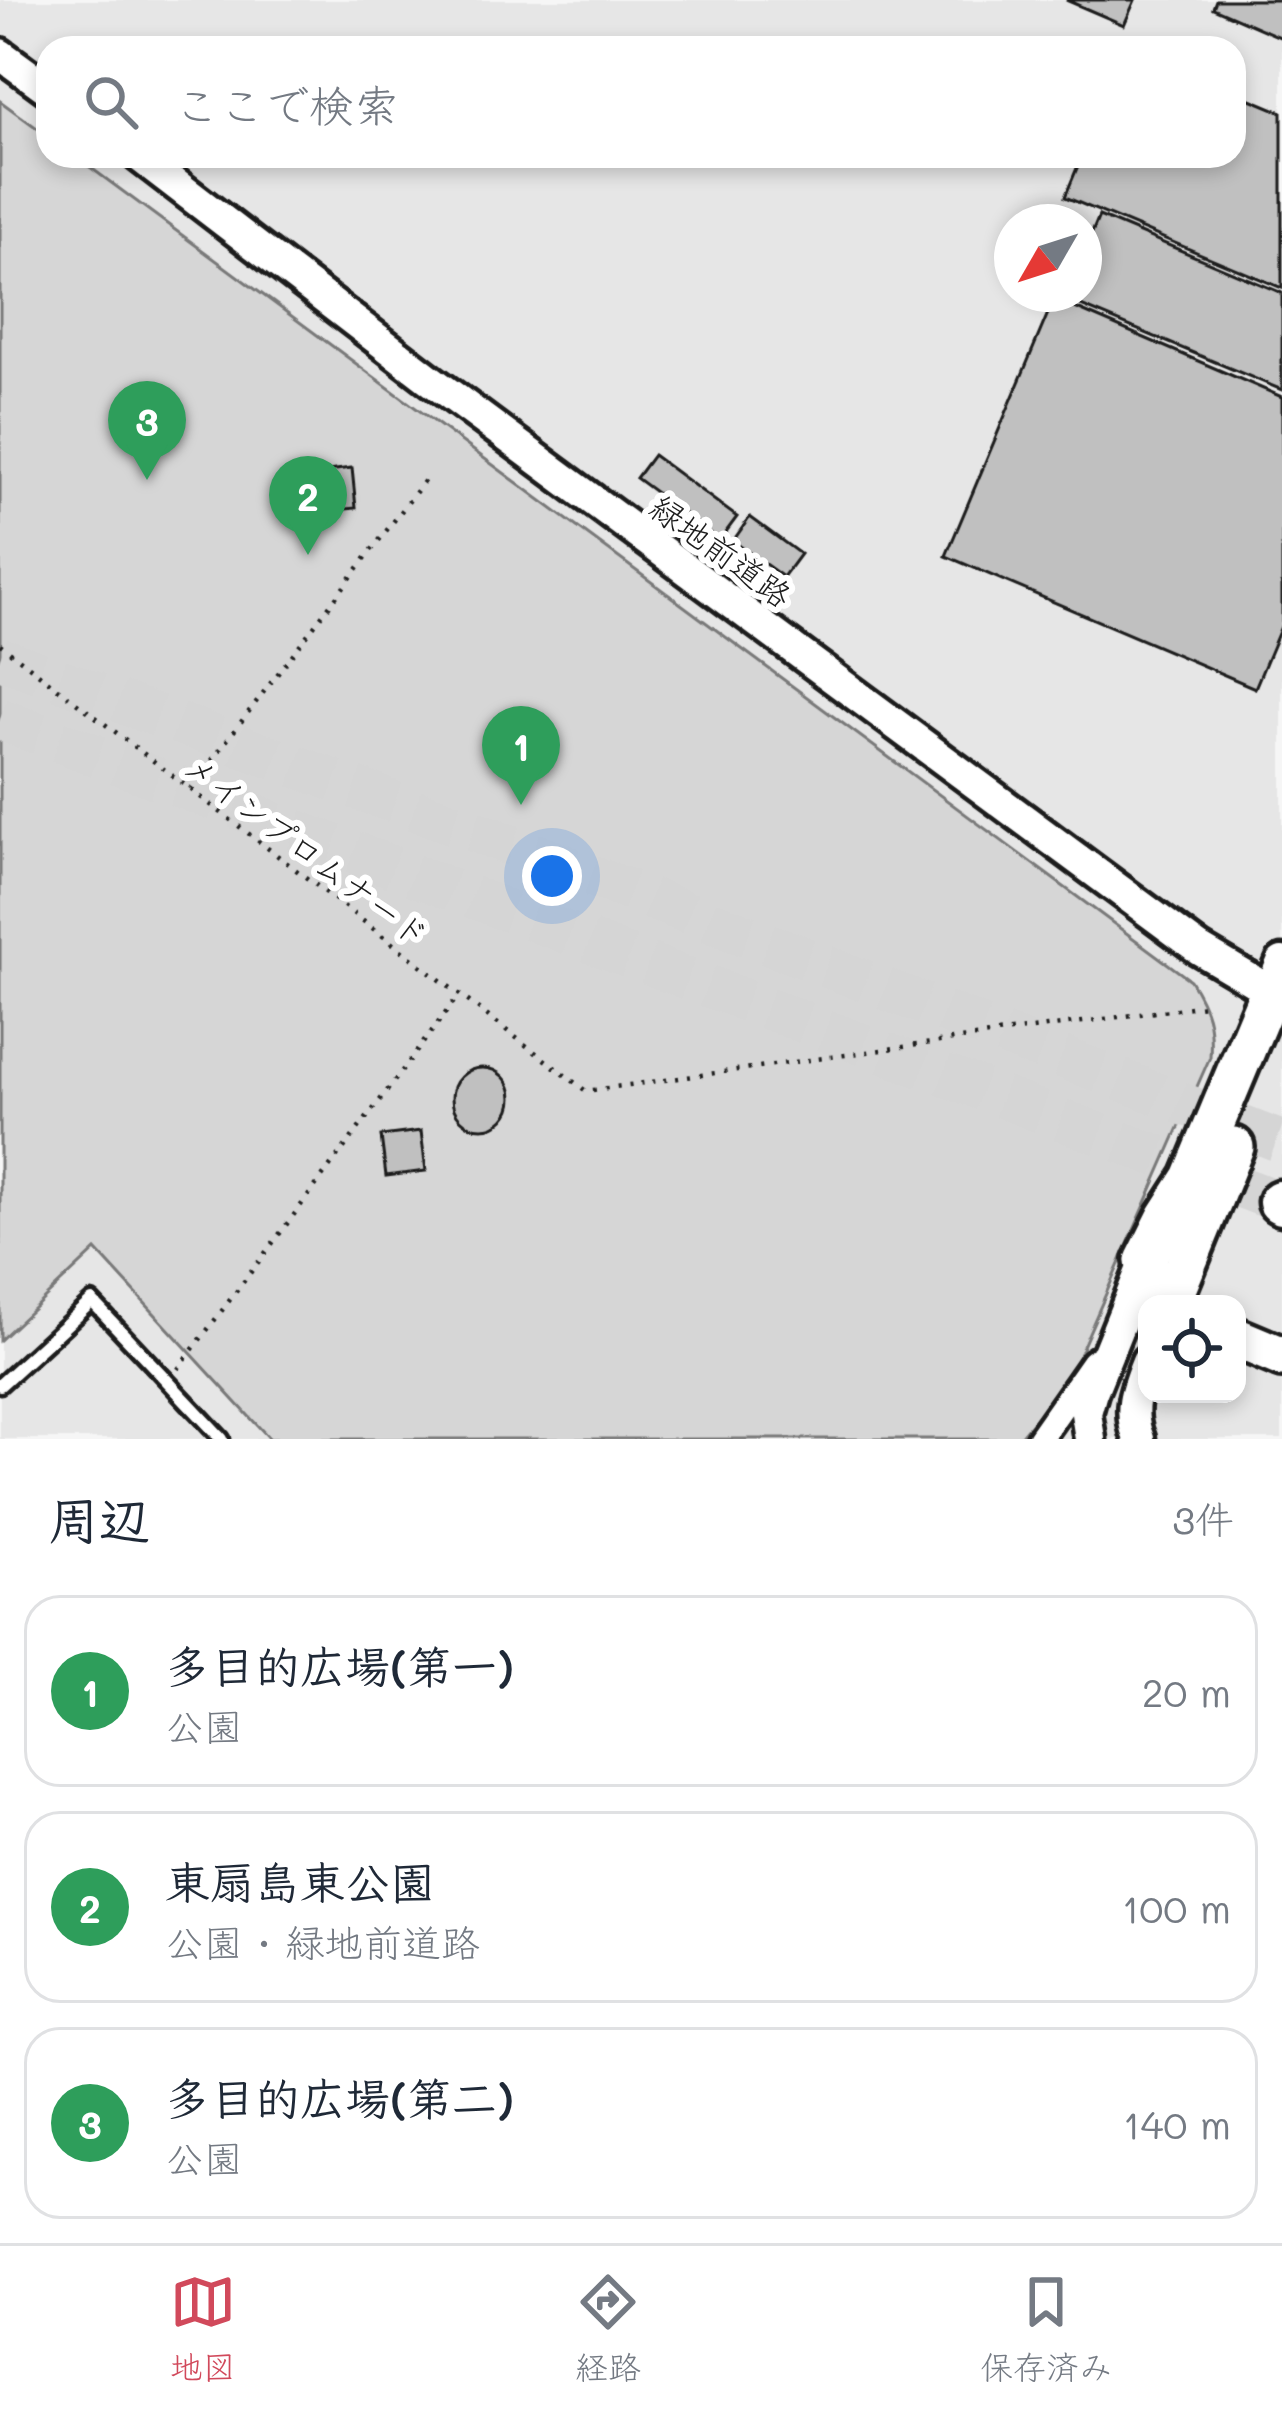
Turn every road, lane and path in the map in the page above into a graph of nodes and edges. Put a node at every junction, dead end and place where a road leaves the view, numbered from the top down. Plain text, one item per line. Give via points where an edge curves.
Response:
1 (0, 54) edge
2 (36, 80) edge
3 (155, 168) edge
4 (425, 480) dead end
5 (0, 644) edge
6 (190, 789) junction
7 (1278, 983) edge
8 (459, 995) junction
9 (1205, 1005) dead end
10 (1282, 1032) edge
11 (1145, 1262) junction
12 (1164, 1295) edge
13 (1173, 1295) edge
14 (1246, 1342) edge
15 (1110, 1351) junction
16 (1282, 1357) edge
17 (170, 1381) junction
18 (1138, 1382) edge
19 (0, 1385) edge
20 (222, 1439) edge
21 (1039, 1439) edge
22 (1090, 1439) edge
23 (1138, 1439) edge

1 - 2 street
3 - 7 street, 緑地前道路 via 1198,949
4 - 6 path
5 - 6 path, メインプロムナード
6 - 8 path, メインプロムナード
7 - 11 highway via 1192,1178
8 - 9 path, メインプロムナード via 586,1091
8 - 17 path
10 - 13 highway
11 - 12 highway
11 - 15 street
14 - 16 highway
15 - 21 street via 1093,1362
15 - 22 street via 1086,1413
17 - 19 lane via 92,1301
17 - 20 lane
18 - 23 street

